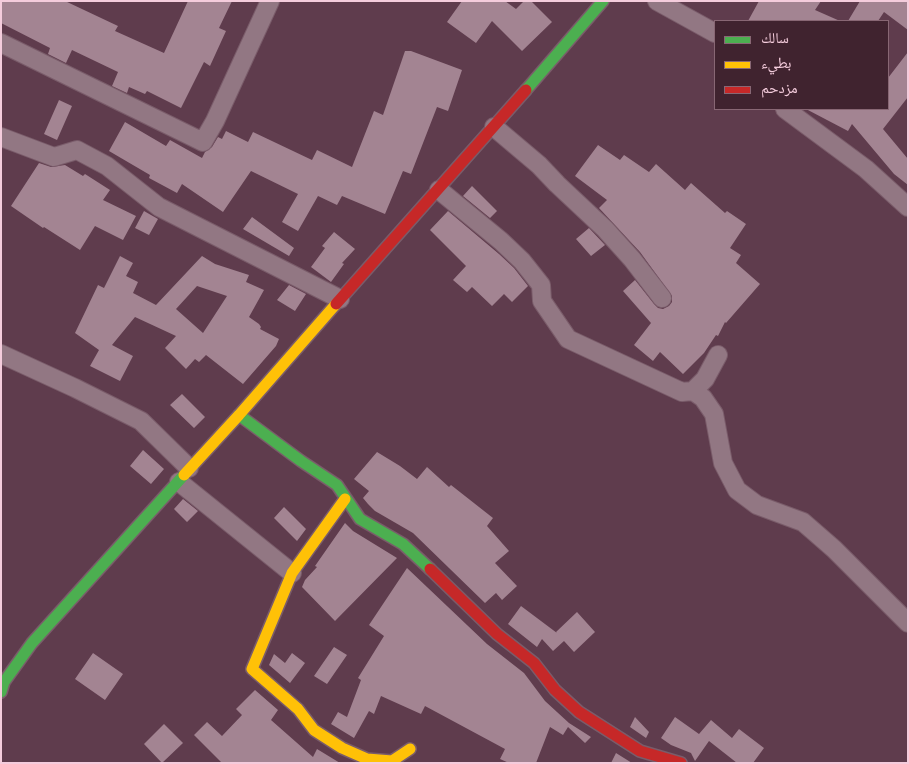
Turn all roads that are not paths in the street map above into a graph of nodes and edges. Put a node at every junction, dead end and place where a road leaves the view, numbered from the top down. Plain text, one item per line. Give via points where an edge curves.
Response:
1 (270, 1) edge
2 (603, 1) edge
3 (657, 1) edge
4 (714, 32) edge
5 (1, 43) edge
6 (786, 110) edge
7 (494, 127) junction
8 (1, 137) edge
9 (438, 190) junction
10 (908, 208) edge
11 (662, 298) dead end
12 (340, 299) junction
13 (1, 354) edge
14 (718, 355) dead end
15 (693, 391) junction
16 (239, 415) junction
17 (184, 475) junction
18 (345, 499) junction
19 (292, 573) junction
20 (908, 623) edge
21 (1, 692) edge
22 (410, 749) dead end
23 (681, 763) edge

1 - 5 street via 203,142
2 - 7 street
3 - 4 street
6 - 10 street via 866,169
7 - 9 street
7 - 11 street via 605,228
8 - 12 street via 54,157 77,150 107,166 159,207
9 - 12 street
9 - 15 street via 522,261 541,286 542,301 568,339 682,392
12 - 16 street
13 - 17 street via 141,421
14 - 15 street
15 - 20 street via 703,398 714,414 723,463 737,490 757,505 803,522
16 - 17 street
16 - 18 street via 337,485
17 - 19 street
17 - 21 street via 32,643 4,682
18 - 19 street
18 - 23 street via 360,519 403,544 497,634 534,663 555,690 579,712 640,751
19 - 22 street via 252,669 298,709 314,730 342,748 367,759 392,761

